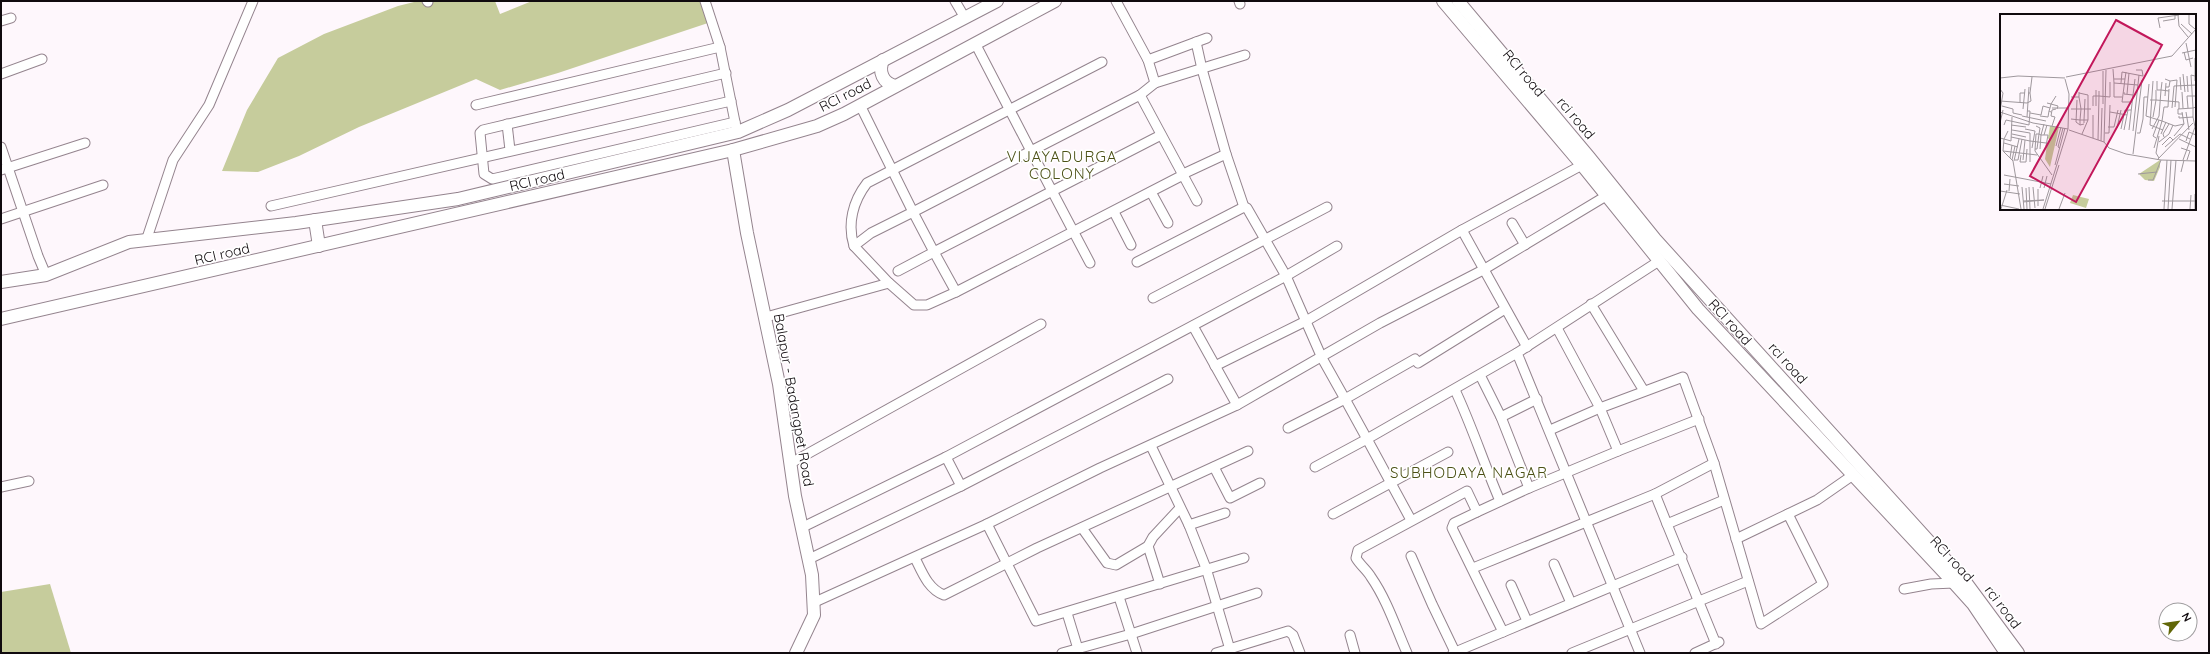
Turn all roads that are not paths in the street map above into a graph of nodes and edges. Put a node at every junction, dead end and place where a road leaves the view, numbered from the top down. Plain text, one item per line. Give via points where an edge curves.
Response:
1 (705, 1) edge
2 (955, 1) edge
3 (997, 1) edge
4 (1055, 1) edge
5 (1116, 1) edge
6 (1443, 1) edge
7 (1458, 1) edge
8 (252, 2) edge
9 (11, 18) dead end
10 (965, 18) junction
11 (1, 22) edge
12 (1207, 38) dead end
13 (1196, 42) junction
14 (975, 43) junction
15 (720, 47) junction
16 (1246, 55) dead end
17 (42, 59) dead end
18 (883, 60) junction
19 (1148, 60) junction
20 (1102, 62) dead end
21 (867, 69) junction
22 (1202, 69) junction
23 (726, 73) junction
24 (1, 74) edge
25 (1155, 83) junction
26 (895, 86) junction
27 (880, 94) junction
28 (1140, 94) junction
29 (731, 101) junction
30 (476, 105) dead end
31 (860, 105) junction
32 (1010, 111) junction
33 (507, 124) junction
34 (736, 127) junction
35 (1161, 134) junction
36 (1564, 136) junction
37 (85, 143) dead end
38 (1, 147) edge
39 (510, 150) junction
40 (733, 150) junction
41 (1031, 151) junction
42 (1226, 154) junction
43 (482, 157) junction
44 (1582, 165) junction
45 (4, 169) edge
46 (892, 170) junction
47 (1183, 175) junction
48 (103, 185) dead end
49 (1052, 192) junction
50 (1151, 192) junction
51 (1606, 196) junction
52 (1197, 201) dead end
53 (271, 206) dead end
54 (1244, 207) junction
55 (1327, 207) dead end
56 (23, 211) junction
57 (912, 212) junction
58 (1114, 212) junction
59 (1, 219) edge
60 (315, 220) junction
61 (1168, 223) dead end
62 (1512, 223) dead end
63 (1462, 230) junction
64 (1074, 232) junction
65 (148, 238) junction
66 (1265, 240) junction
67 (1131, 245) dead end
68 (1525, 245) junction
69 (319, 246) junction
70 (854, 246) junction
71 (1337, 246) dead end
72 (934, 252) junction
73 (1659, 260) junction
74 (1137, 262) dead end
75 (1090, 263) dead end
76 (1484, 270) junction
77 (898, 271) dead end
78 (46, 275) junction
79 (1286, 276) junction
80 (1, 282) edge
81 (889, 283) junction
82 (956, 292) junction
83 (1152, 298) dead end
84 (1591, 304) junction
85 (1505, 309) junction
86 (766, 317) junction
87 (1, 319) edge
88 (1306, 320) junction
89 (1041, 324) dead end
90 (1193, 326) junction
91 (1556, 328) junction
92 (1527, 347) junction
93 (1517, 353) junction
94 (1322, 358) junction
95 (1215, 366) junction
96 (1480, 375) junction
97 (1168, 378) dead end
98 (1455, 390) junction
99 (1644, 391) junction
100 (1345, 399) junction
101 (1537, 399) junction
102 (1237, 405) junction
103 (1600, 408) junction
104 (1501, 417) junction
105 (1699, 419) junction
106 (1288, 428) dead end
107 (1550, 430) junction
108 (1836, 438) junction
109 (1367, 439) junction
110 (1151, 446) junction
111 (1827, 448) junction
112 (1618, 450) junction
113 (1248, 451) dead end
114 (1448, 452) dead end
115 (946, 457) junction
116 (791, 463) junction
117 (1714, 463) junction
118 (1315, 466) dead end
119 (1214, 467) junction
120 (1566, 471) junction
121 (1853, 475) junction
122 (29, 481) dead end
123 (1391, 482) junction
124 (1260, 483) dead end
125 (960, 486) junction
126 (1, 487) edge
127 (1170, 488) junction
128 (1529, 488) junction
129 (1656, 494) junction
130 (1724, 500) junction
131 (1500, 501) junction
132 (1180, 508) junction
133 (1477, 512) junction
134 (1225, 513) dead end
135 (1333, 514) dead end
136 (1788, 514) junction
137 (1411, 520) junction
138 (1586, 520) junction
139 (987, 524) junction
140 (1667, 524) junction
141 (1189, 525) junction
142 (803, 527) junction
143 (1082, 528) junction
144 (1736, 539) junction
145 (1148, 546) junction
146 (1411, 556) dead end
147 (1682, 557) junction
148 (915, 558) junction
149 (1244, 558) dead end
150 (809, 559) junction
151 (1007, 564) junction
152 (1554, 564) dead end
153 (1206, 568) junction
154 (1473, 568) junction
155 (1748, 581) junction
156 (1954, 583) junction
157 (1160, 584) junction
158 (1511, 585) dead end
159 (1611, 586) junction
160 (1904, 589) dead end
161 (1257, 593) dead end
162 (1119, 597) junction
163 (1699, 600) junction
164 (815, 602) junction
165 (1571, 603) junction
166 (1218, 606) junction
167 (1067, 613) junction
168 (1527, 621) junction
169 (1629, 629) junction
170 (1503, 632) junction
171 (1131, 634) junction
172 (1350, 635) dead end
173 (1078, 649) junction
174 (1231, 651) edge
175 (1459, 652) edge
176 (796, 653) edge
177 (1062, 653) edge
178 (1137, 653) edge
179 (1216, 653) edge
180 (1300, 653) edge
181 (1355, 653) edge
182 (1407, 653) edge
183 (1572, 653) edge
184 (1640, 653) edge
185 (1695, 653) edge
186 (2006, 653) edge
187 (2018, 653) edge

1 - 15 street
2 - 10 street
3 - 10 main road
4 - 14 main road, RCI road
5 - 19 street
6 - 36 main road, RCI road
7 - 36 main road, rci road
8 - 65 street via 210,105 173,160
9 - 11 street
10 - 18 main road
12 - 13 street
13 - 19 street
13 - 22 street
14 - 26 main road, RCI road
14 - 32 street
15 - 23 street
15 - 30 street
16 - 22 street
17 - 24 street
18 - 21 main road
18 - 26 main road via 881,74 886,82
19 - 25 street
20 - 32 street
21 - 27 main road via 879,77 882,84
21 - 34 main road via 788,110
22 - 25 street
22 - 42 street
23 - 29 street
23 - 33 street
25 - 28 street
26 - 27 main road, RCI road
27 - 31 main road, RCI road
28 - 35 street
28 - 41 street
29 - 34 street
29 - 39 street
31 - 40 main road, RCI road via 817,126
31 - 46 street
32 - 41 street
32 - 46 street
33 - 39 street
33 - 43 street via 480,133
34 - 43 street via 492,179 484,174
34 - 60 main road via 458,199
35 - 47 street
35 - 49 street
36 - 44 main road, RCI road
36 - 108 main road, rci road
37 - 45 street
38 - 45 street
39 - 43 street
40 - 69 main road, RCI road
40 - 86 main road, Balapur - Badangpet Road via 747,233
41 - 49 street
41 - 57 street
42 - 47 street
42 - 54 street
43 - 53 street
44 - 51 main road, RCI road
44 - 63 street
45 - 56 street
46 - 57 street
46 - 70 street via 867,183 859,193 851,222
47 - 50 street
47 - 52 street
48 - 56 street
49 - 64 street
49 - 72 street
50 - 58 street
50 - 61 street
51 - 68 street
51 - 73 main road, RCI road
54 - 66 street
54 - 74 street
55 - 66 street
56 - 59 street
56 - 78 street
57 - 70 street via 872,233
57 - 72 street
58 - 64 street
58 - 67 street
60 - 65 main road
60 - 69 main road
62 - 68 street
63 - 76 street
63 - 88 street
64 - 75 street
64 - 82 street
65 - 78 main road via 129,242
66 - 79 street
66 - 83 street
68 - 76 street
69 - 87 main road, RCI road
70 - 81 street
71 - 79 street
72 - 77 street
72 - 82 street
73 - 84 street
73 - 111 main road, RCI road via 1698,309
76 - 85 street
76 - 94 street via 1380,323
78 - 80 main road
79 - 88 street
79 - 90 street
81 - 82 street via 914,306 927,305
81 - 86 street
84 - 91 street
84 - 99 street
85 - 92 street
85 - 100 street via 1418,364 1415,359
86 - 116 main road, Balapur - Badangpet Road
88 - 94 street
88 - 95 street
89 - 116 street
90 - 95 street
90 - 115 street
91 - 92 street
91 - 103 street
92 - 93 street
93 - 96 street
93 - 101 street
94 - 100 street
94 - 102 street
95 - 102 street
96 - 98 street
96 - 104 street
97 - 125 street
98 - 109 street
98 - 131 street via 1473,429 1486,470
99 - 103 street
99 - 105 street via 1683,377
100 - 106 street
100 - 109 street
101 - 104 street
101 - 107 street
102 - 110 street
103 - 107 street
103 - 112 street
104 - 128 street
105 - 112 street
105 - 117 street
107 - 120 street
108 - 111 main road
108 - 187 main road, rci road via 1964,580
109 - 118 street
109 - 123 street
110 - 127 street
110 - 139 street via 1100,468
111 - 121 main road, RCI road
112 - 120 street
113 - 119 street
114 - 123 street
115 - 125 street
115 - 142 street
116 - 142 main road, Balapur - Badangpet Road via 795,496
117 - 129 street
117 - 130 street
119 - 124 street via 1230,498
119 - 127 street
120 - 128 street
120 - 138 street
121 - 136 street via 1817,500
121 - 156 main road, RCI road
122 - 126 street
123 - 135 street
123 - 137 street
125 - 150 street
127 - 132 street
127 - 143 street
128 - 131 street
129 - 138 street
129 - 140 street
130 - 140 street
130 - 144 street
131 - 133 street
132 - 141 street
132 - 145 street
133 - 137 street via 1467,491
133 - 154 street via 1452,525
134 - 141 street
136 - 144 street
136 - 155 street via 1823,584 1761,624
137 - 182 street via 1358,550 1356,558 1370,575 1387,605
138 - 154 street
138 - 159 street
139 - 148 street
139 - 151 street
140 - 147 street
141 - 153 street
142 - 150 main road, Balapur - Badangpet Road
143 - 145 street via 1107,563 1116,565
143 - 151 street
144 - 155 street
145 - 157 street
146 - 175 street via 1432,604
147 - 159 street
147 - 163 street
148 - 151 street via 927,582 944,595
148 - 164 street
149 - 153 street
150 - 164 main road, Balapur - Badangpet Road
151 - 167 street via 1036,621
152 - 165 street
153 - 157 street
153 - 166 street
154 - 170 street
155 - 163 street
156 - 160 street
156 - 186 main road, RCI road via 1973,604
157 - 162 street
158 - 168 street
159 - 165 street
159 - 169 street
161 - 166 street
162 - 167 street
162 - 171 street
163 - 169 street
163 - 185 street via 1718,643
164 - 176 main road, Balapur - Badangpet Road via 814,615
165 - 168 street
166 - 171 street
166 - 174 street
167 - 173 street
168 - 170 street
169 - 183 street
169 - 184 street
170 - 175 street
171 - 173 street
171 - 178 street
172 - 181 street
173 - 177 street
174 - 179 street
174 - 180 street via 1288,631 1293,635

